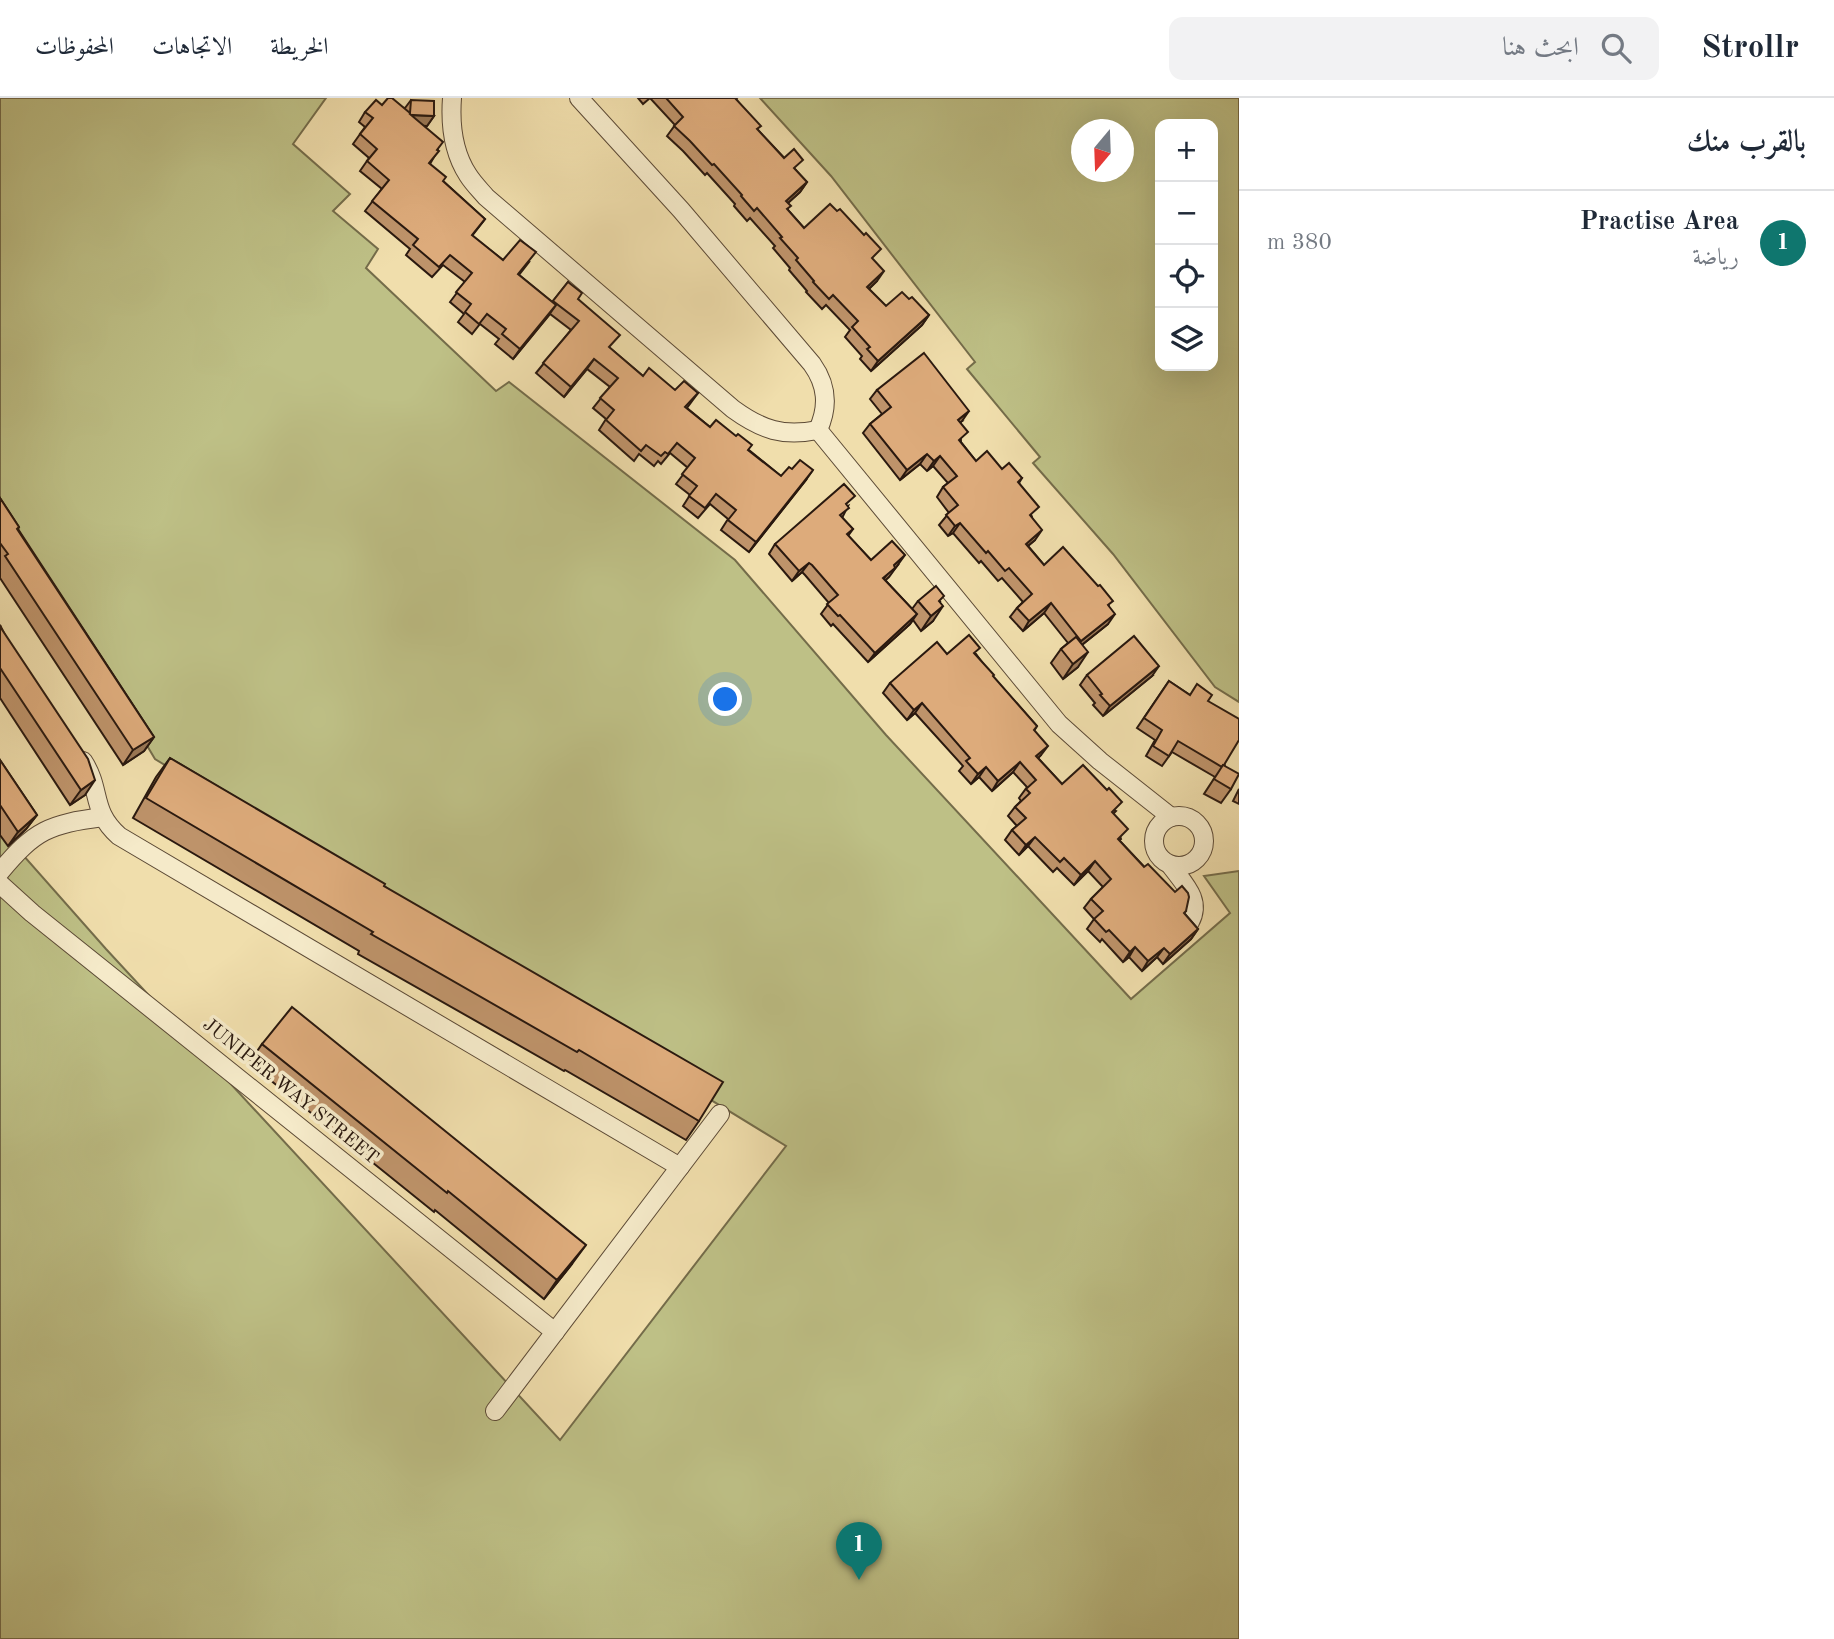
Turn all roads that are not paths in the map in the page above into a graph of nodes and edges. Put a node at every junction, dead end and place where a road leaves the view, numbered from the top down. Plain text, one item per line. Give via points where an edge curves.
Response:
1 (452, 98) edge
2 (579, 98) edge
3 (818, 430) junction
4 (73, 746) edge
5 (103, 817) junction
6 (1171, 817) junction
7 (1171, 866) junction
8 (0, 872) edge
9 (0, 884) edge
10 (1190, 922) edge
11 (720, 1114) dead end
12 (680, 1167) junction
13 (555, 1332) junction
14 (495, 1411) dead end

1 - 3 street via 455,148 467,174 486,197 746,418 789,433
2 - 3 street via 812,364 826,396
3 - 6 street via 1059,724
4 - 5 street via 92,776
5 - 8 street via 49,828 26,843
5 - 12 street via 130,843
6 - 7 street via 1154,835 1156,852
6 - 7 street via 1195,821 1205,843 1192,863
7 - 10 street via 1195,904
9 - 13 street, JUNIPER WAY STREET
11 - 12 street
12 - 13 street
13 - 14 street

